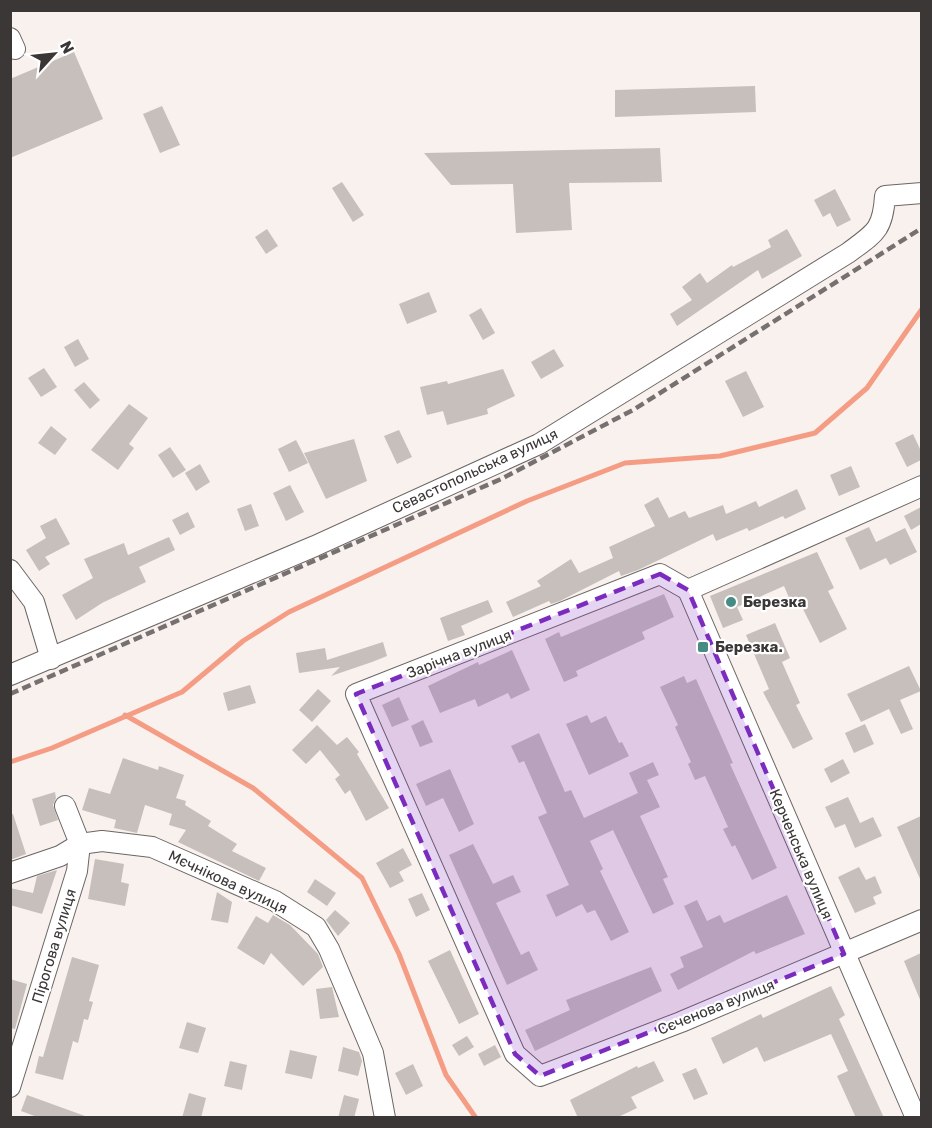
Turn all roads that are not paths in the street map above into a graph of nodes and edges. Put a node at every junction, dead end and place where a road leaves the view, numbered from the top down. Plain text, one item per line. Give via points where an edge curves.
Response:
1 (921, 193) edge
2 (921, 486) edge
3 (10, 570) edge
4 (688, 590) junction
5 (51, 658) junction
6 (10, 675) edge
7 (65, 806) dead end
8 (80, 844) junction
9 (10, 873) edge
10 (921, 920) edge
11 (844, 954) junction
12 (515, 1054) joint
13 (10, 1087) edge
14 (385, 1118) edge
15 (916, 1118) edge

1 - 5 street, Севастопольська вулиця via 885,196 884,218 877,232 848,253 538,444 315,546
2 - 4 street
3 - 5 street via 34,602
4 - 11 street, Керченська вулиця
4 - 12 street, Зарічна вулиця via 660,574 356,694
5 - 6 street, Севастопольська вулиця
7 - 8 street, Пірогова вулиця
8 - 9 street, Мєчнікова вулиця via 60,856
8 - 13 street, Пірогова вулиця via 77,871
8 - 14 street, Мєчнікова вулиця via 102,841 152,847 274,901 316,927 329,948 373,1053
10 - 11 street, Сєченова вулиця
11 - 12 street, Сєченова вулиця via 540,1076
11 - 15 street, Керченська вулиця

